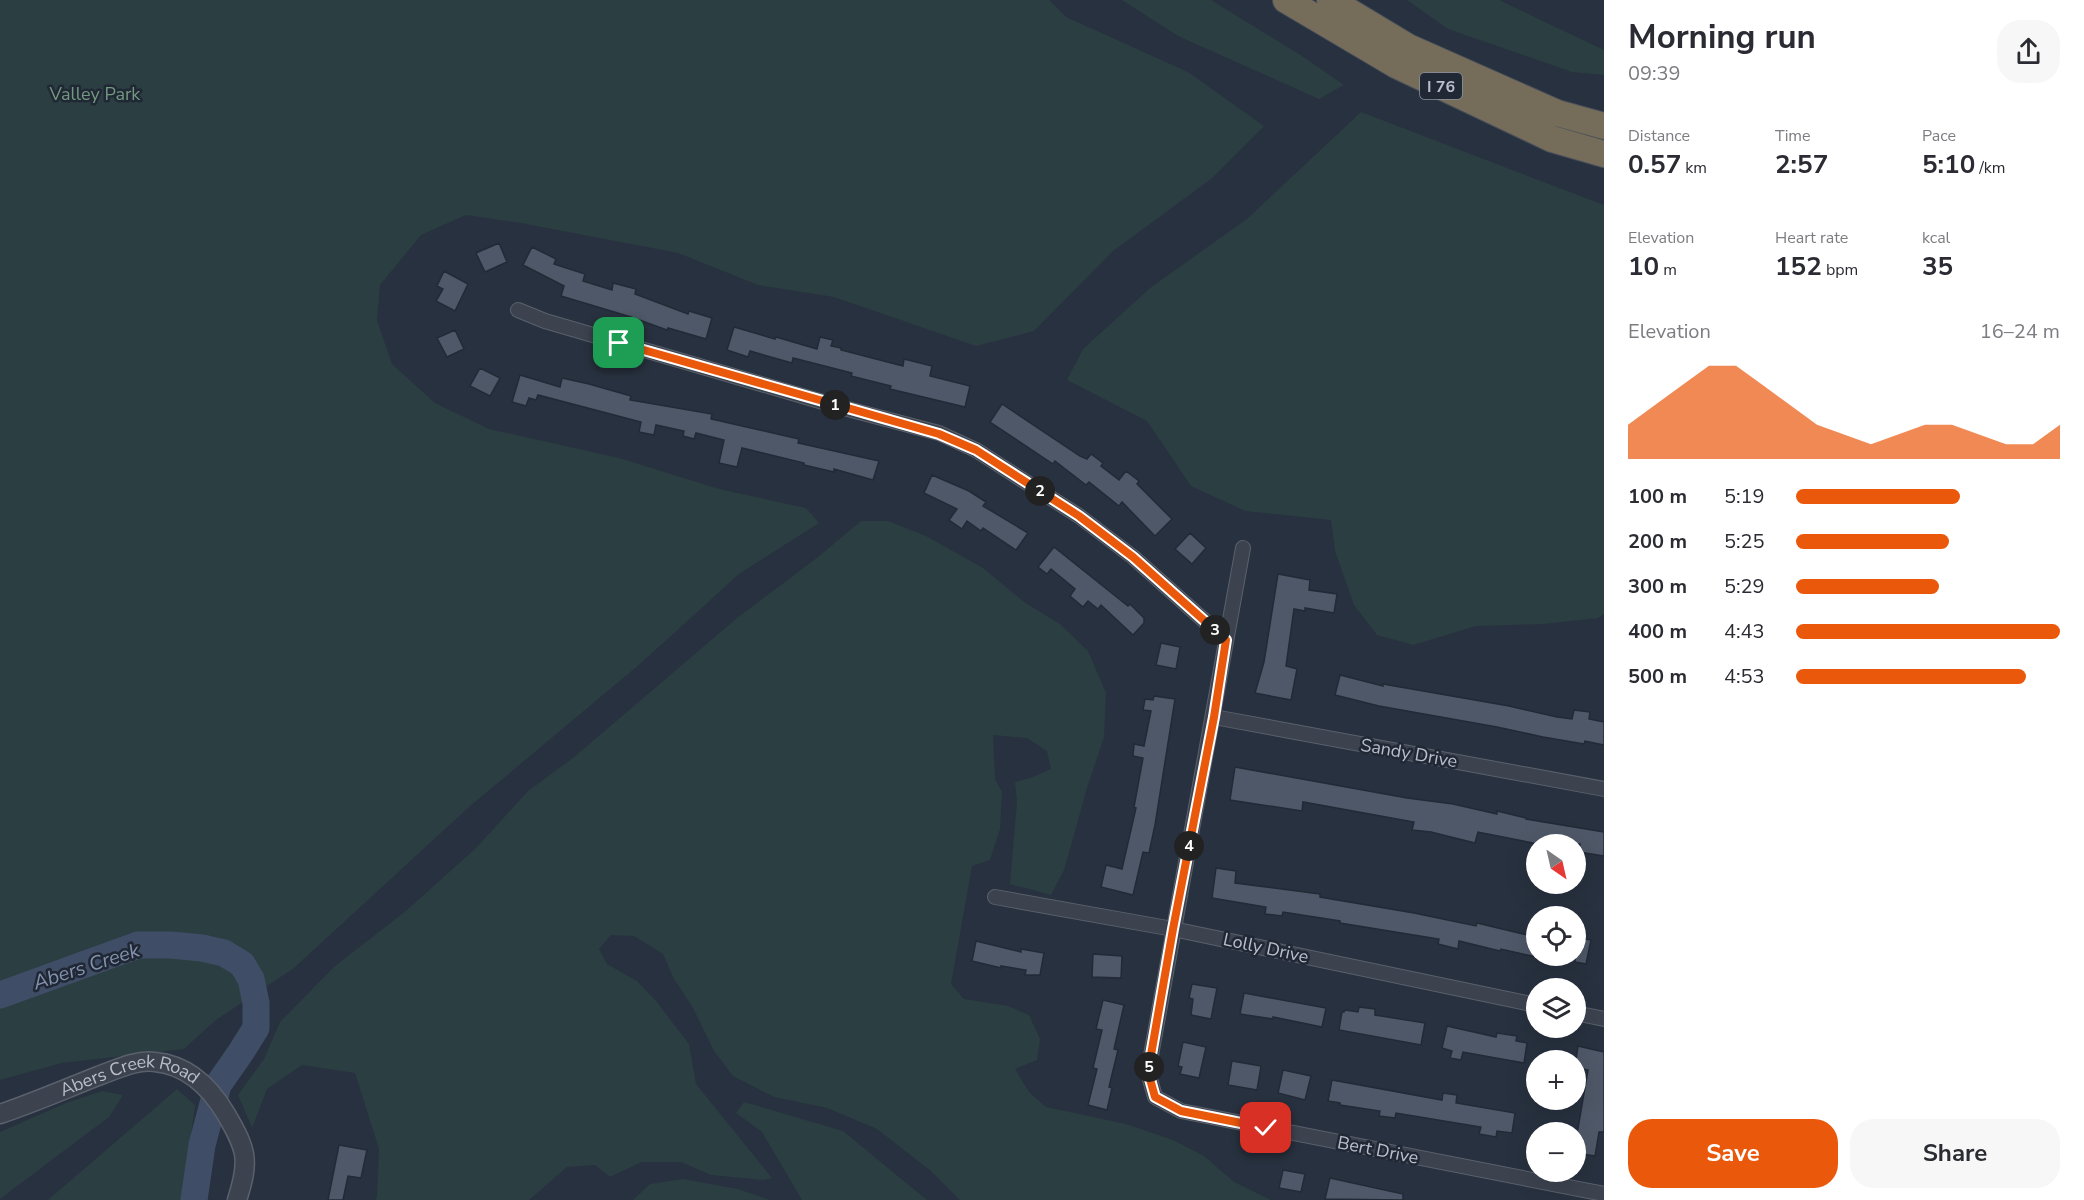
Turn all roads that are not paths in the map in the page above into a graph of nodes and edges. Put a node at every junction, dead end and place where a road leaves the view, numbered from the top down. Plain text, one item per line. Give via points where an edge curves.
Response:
1 (1286, 0) edge
2 (1330, 0) edge
3 (1604, 126) edge
4 (1604, 154) edge
5 (518, 310) dead end
6 (1244, 548) dead end
7 (1226, 640) junction
8 (1214, 717) junction
9 (1604, 789) edge
10 (995, 897) dead end
11 (1173, 929) junction
12 (1526, 1003) edge
13 (1586, 1015) edge
14 (1604, 1019) edge
15 (0, 1114) edge
16 (1604, 1194) edge
17 (237, 1200) edge

1 - 4 highway, I 76 via 1396,65 1552,139
2 - 3 highway, I 76 via 1408,47 1557,112
5 - 7 street via 939,434 976,450 1079,516 1133,557
6 - 7 street
7 - 8 street
8 - 9 street, Sandy Drive
8 - 11 street
10 - 11 street, Lolly Drive
11 - 12 street, Lolly Drive
11 - 16 street, Bert Drive via 1148,1072 1155,1097 1181,1111
13 - 14 street
15 - 17 street, Abers Creek Road via 125,1066 154,1061 178,1067 196,1076 237,1133 245,1158 245,1175

